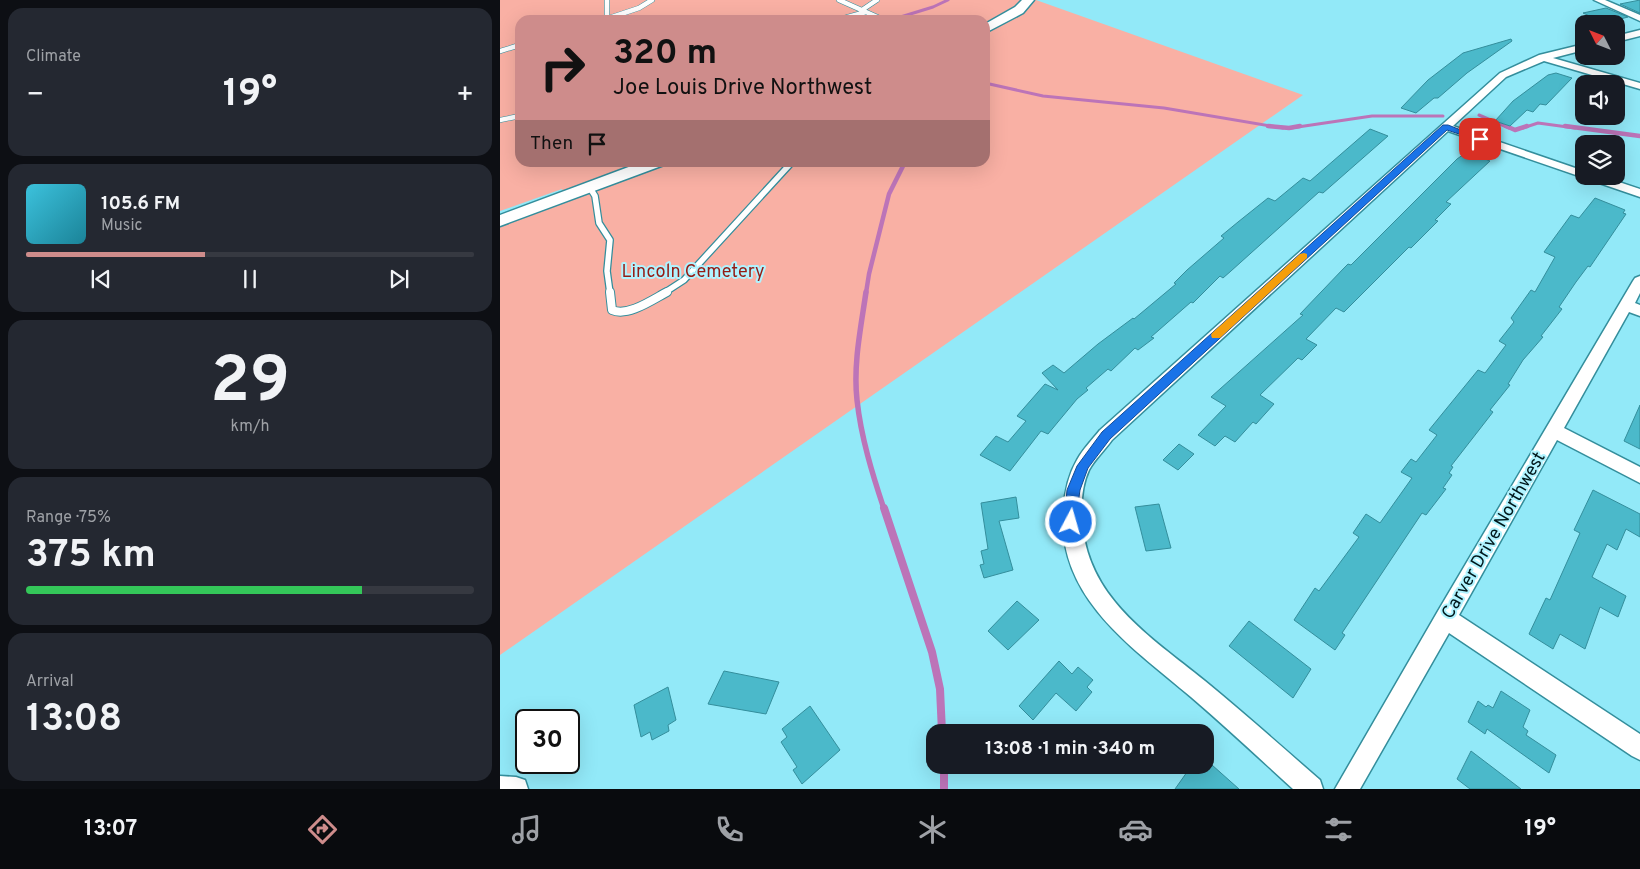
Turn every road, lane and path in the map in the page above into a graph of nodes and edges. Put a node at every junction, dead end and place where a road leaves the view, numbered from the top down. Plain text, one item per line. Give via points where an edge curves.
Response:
1 (607, 0) edge
2 (652, 0) edge
3 (838, 0) edge
4 (876, 0) edge
5 (1028, 0) edge
6 (1598, 0) edge
7 (864, 11) junction
8 (606, 15) edge
9 (620, 15) edge
10 (852, 15) edge
11 (873, 15) edge
12 (1640, 18) edge
13 (990, 26) edge
14 (1640, 34) edge
15 (1625, 37) edge
16 (515, 46) edge
17 (1575, 49) edge
18 (500, 51) edge
19 (1542, 56) junction
20 (1640, 86) edge
21 (515, 117) edge
22 (500, 120) edge
23 (1446, 127) junction
24 (645, 167) edge
25 (787, 167) edge
26 (1575, 172) edge
27 (1616, 185) edge
28 (590, 188) junction
29 (1640, 193) edge
30 (500, 221) edge
31 (1640, 281) edge
32 (1633, 308) edge
33 (1554, 431) junction
34 (1640, 475) edge
35 (1445, 618) junction
36 (1640, 748) edge
37 (500, 788) edge
38 (516, 789) edge
39 (1311, 789) edge
40 (1347, 789) edge

1 - 8 lane
2 - 9 lane
3 - 7 lane
4 - 7 lane
5 - 13 main road via 1019,10
6 - 12 street
7 - 10 lane
7 - 11 lane
14 - 15 street
16 - 18 lane
17 - 19 street
19 - 20 street
19 - 23 street via 1503,75
21 - 22 lane
23 - 26 street
23 - 39 street via 1106,435 1083,466 1074,490 1071,522 1076,554 1092,591 1122,627
24 - 28 main road
25 - 28 lane via 688,276 661,295 624,312 612,310 607,271 610,240 600,223 595,196
27 - 29 street
28 - 30 main road
31 - 32 street, Carver Drive Northwest
32 - 33 street, Carver Drive Northwest
33 - 34 street
33 - 35 street, Carver Drive Northwest
35 - 36 street
35 - 40 street, Carver Drive Northwest
37 - 38 street

